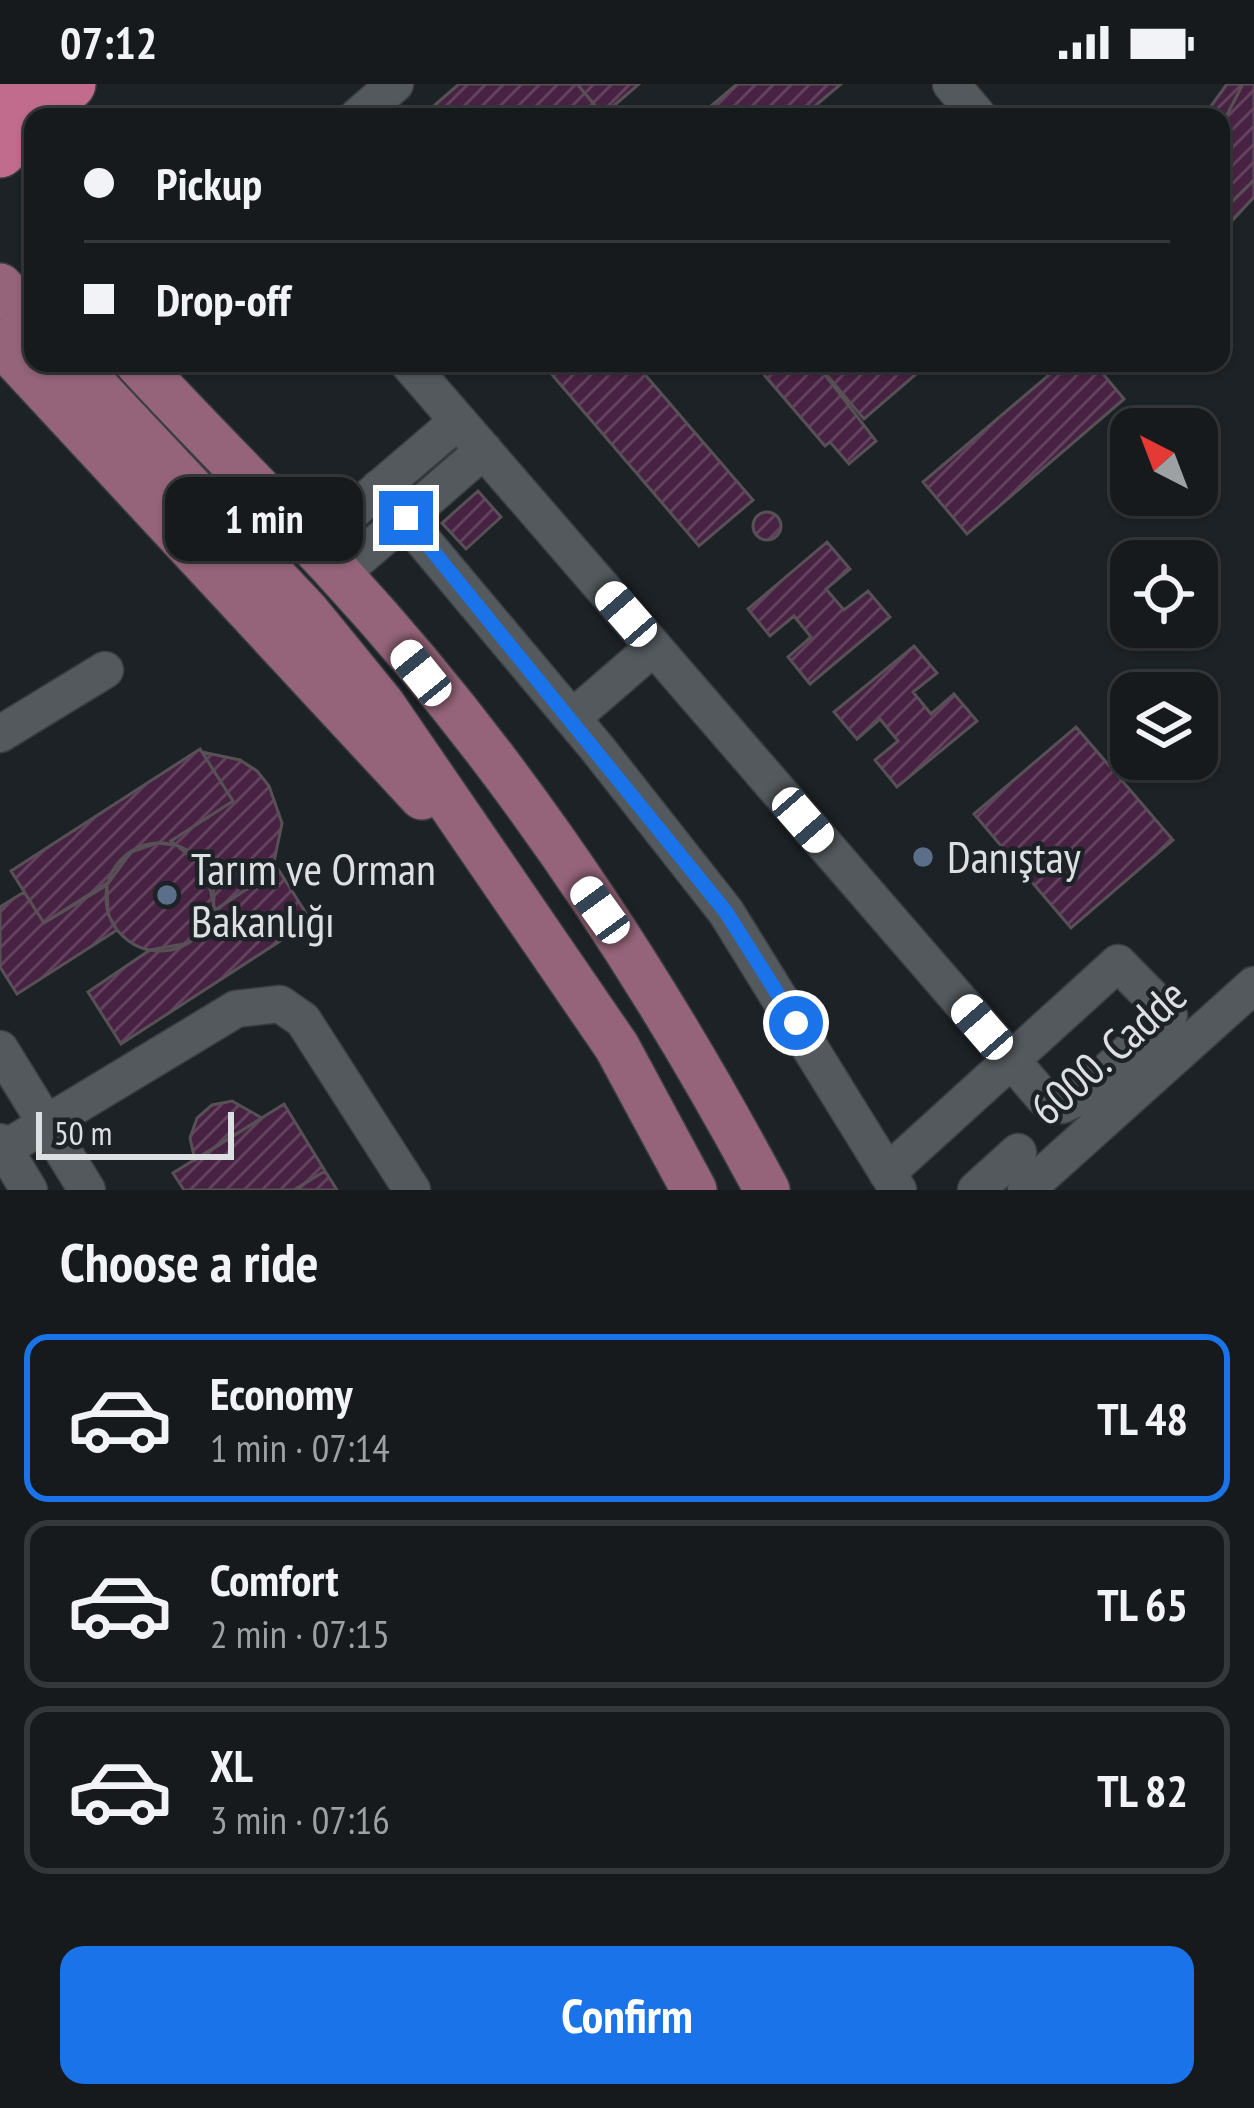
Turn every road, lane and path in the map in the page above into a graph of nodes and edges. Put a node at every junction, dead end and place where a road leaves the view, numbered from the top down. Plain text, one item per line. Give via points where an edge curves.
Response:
1 (395, 84) edge
2 (951, 84) edge
3 (367, 108) edge
4 (972, 108) edge
5 (24, 118) edge
6 (0, 152) edge
7 (0, 286) edge
8 (24, 311) edge
9 (0, 342) edge
10 (24, 368) edge
11 (28, 372) edge
12 (81, 372) edge
13 (147, 372) edge
14 (416, 372) edge
15 (458, 421) junction
16 (484, 450) junction
17 (379, 488) junction
18 (406, 518) junction
19 (326, 561) junction
20 (654, 647) junction
21 (105, 670) dead end
22 (572, 718) junction
23 (0, 734) edge
24 (494, 868) junction
25 (1254, 985) edge
26 (0, 1049) edge
27 (46, 1123) junction
28 (2, 1145) edge
29 (1018, 1152) dead end
30 (893, 1182) edge
31 (29, 1190) edge
32 (87, 1190) edge
33 (412, 1190) edge
34 (694, 1190) edge
35 (767, 1190) edge
36 (976, 1190) edge
37 (1026, 1190) edge

1 - 3 street
2 - 4 street
5 - 6 highway
7 - 8 main road
9 - 10 main road
11 - 24 main road
12 - 24 main road via 330,638
13 - 19 main road
14 - 15 street
15 - 16 street
15 - 17 street
16 - 18 street
16 - 20 street
17 - 18 street
17 - 19 street
18 - 19 street
18 - 22 street
19 - 35 main road via 475,738 625,945
20 - 22 street
20 - 30 street via 1012,1061
21 - 23 street
22 - 30 street via 726,912
24 - 34 main road via 617,1047
25 - 37 street, 6000. Cadde
26 - 27 street
27 - 28 street
27 - 32 street
27 - 33 street via 236,1009 280,1004 303,1020
28 - 31 street
29 - 36 street

